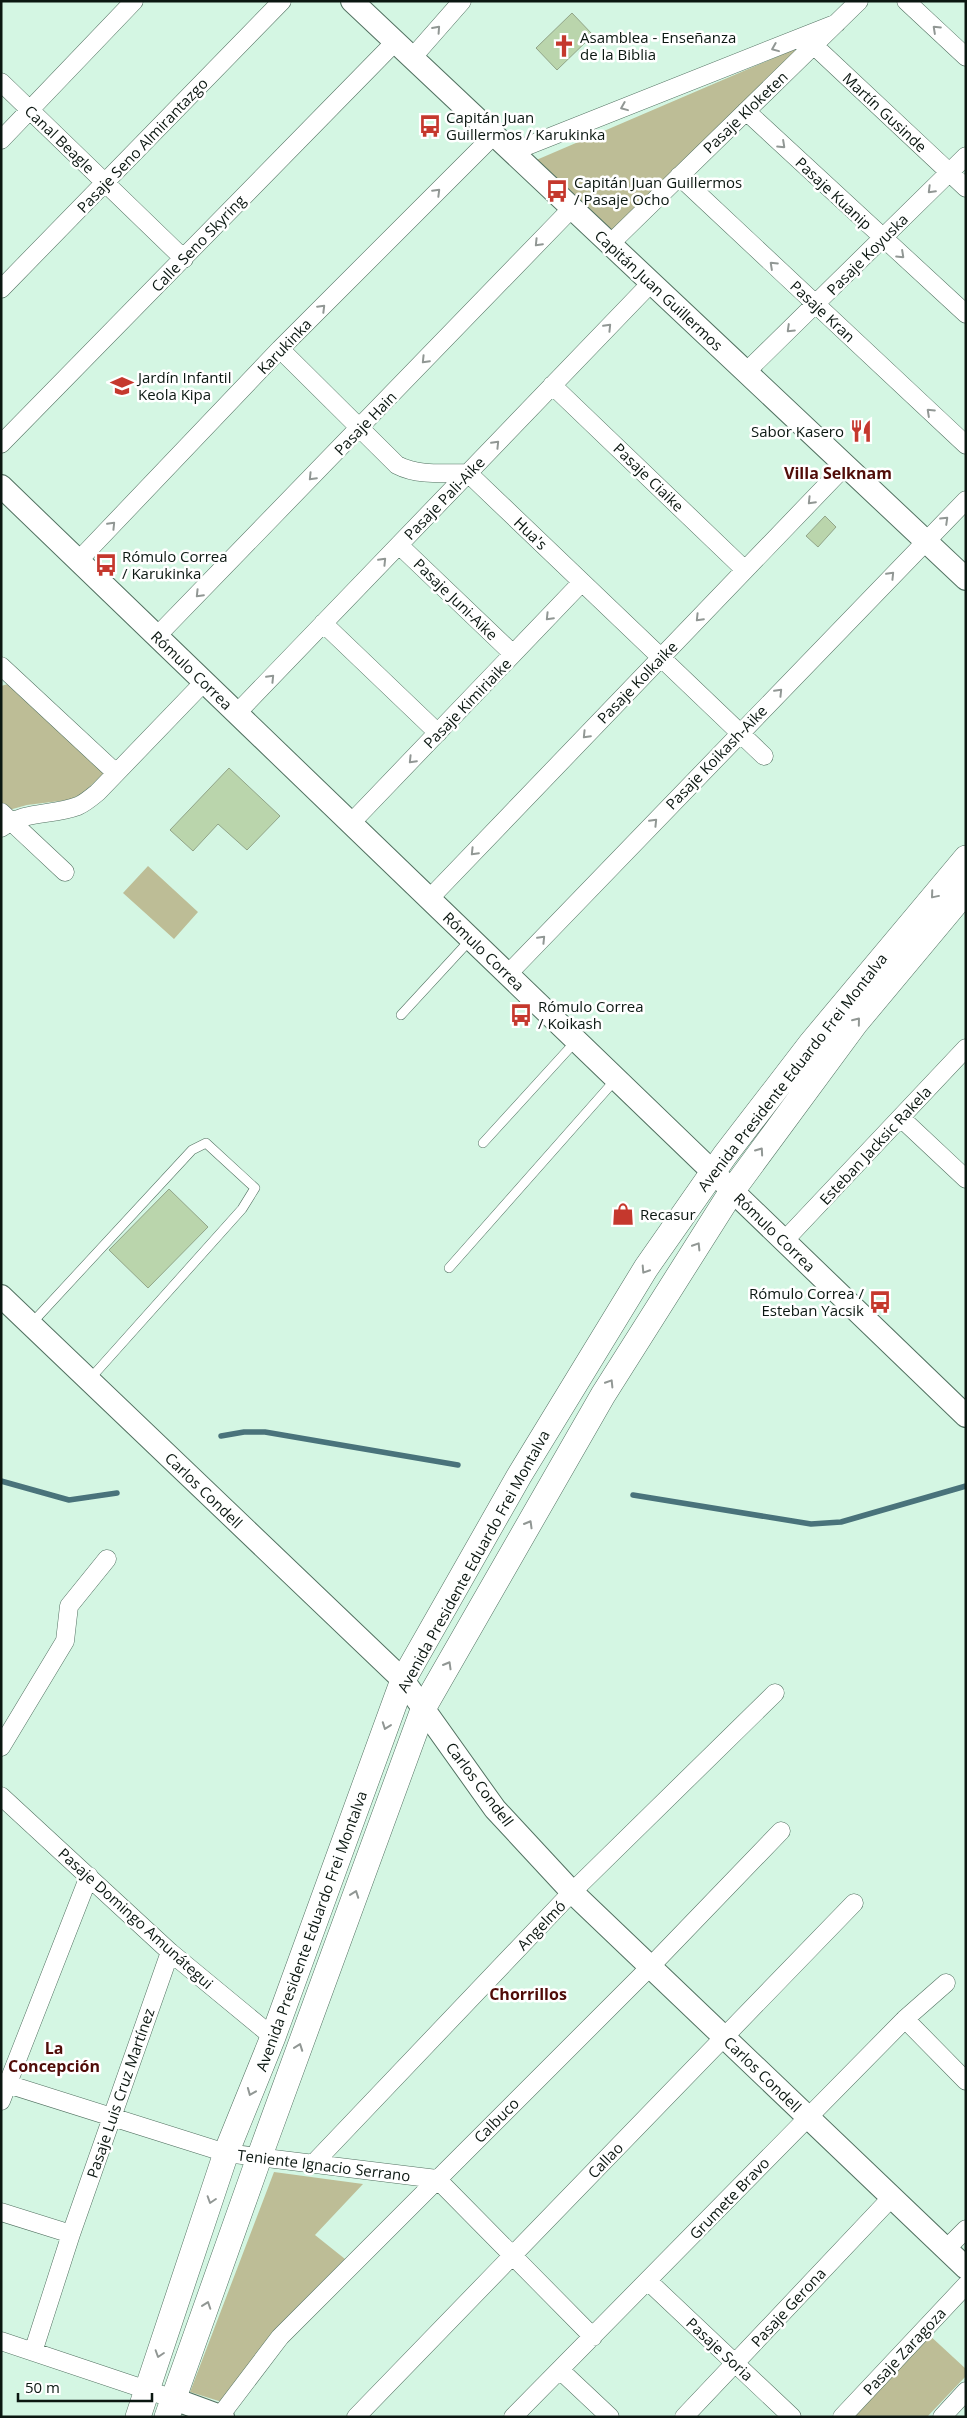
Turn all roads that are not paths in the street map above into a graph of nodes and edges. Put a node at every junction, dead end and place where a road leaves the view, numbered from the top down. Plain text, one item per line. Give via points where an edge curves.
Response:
1 (134, 1) edge
2 (282, 1) edge
3 (352, 1) edge
4 (462, 1) edge
5 (859, 1) edge
6 (906, 1) edge
7 (809, 41) junction
8 (395, 42) junction
9 (966, 57) edge
10 (412, 58) junction
11 (1, 82) edge
12 (30, 110) junction
13 (746, 111) junction
14 (494, 135) junction
15 (1, 140) edge
16 (512, 152) junction
17 (966, 156) edge
18 (949, 172) junction
19 (679, 176) junction
20 (105, 183) junction
21 (966, 188) edge
22 (572, 208) junction
23 (883, 238) junction
24 (610, 244) junction
25 (184, 259) junction
26 (651, 283) junction
27 (1, 289) edge
28 (816, 304) junction
29 (966, 314) edge
30 (280, 349) junction
31 (746, 372) junction
32 (552, 385) junction
33 (360, 428) junction
34 (1, 444) edge
35 (966, 445) edge
36 (845, 466) junction
37 (468, 473) junction
38 (1, 486) edge
39 (966, 500) edge
40 (925, 540) junction
41 (399, 544) junction
42 (78, 560) junction
43 (745, 570) junction
44 (966, 579) edge
45 (582, 582) junction
46 (324, 623) junction
47 (157, 636) junction
48 (513, 654) junction
49 (661, 657) junction
50 (3, 671) edge
51 (204, 682) junction
52 (237, 713) junction
53 (438, 733) junction
54 (740, 733) junction
55 (764, 756) dead end
56 (116, 773) junction
57 (4, 821) edge
58 (351, 823) junction
59 (966, 858) edge
60 (65, 872) dead end
61 (966, 892) edge
62 (429, 899) junction
63 (471, 939) junction
64 (508, 974) junction
65 (401, 1015) dead end
66 (576, 1041) junction
67 (966, 1048) edge
68 (616, 1079) junction
69 (901, 1118) junction
70 (483, 1142) dead end
71 (713, 1172) junction
72 (966, 1179) edge
73 (732, 1191) junction
74 (784, 1241) junction
75 (449, 1268) dead end
76 (1, 1296) edge
77 (30, 1324) junction
78 (89, 1380) junction
79 (966, 1416) edge
80 (108, 1559) dead end
81 (403, 1680) junction
82 (775, 1693) dead end
83 (424, 1707) junction
84 (1, 1747) edge
85 (2, 1800) edge
86 (781, 1831) dead end
87 (89, 1876) junction
88 (572, 1892) junction
89 (854, 1903) dead end
90 (170, 1952) junction
91 (650, 1966) junction
92 (946, 1983) dead end
93 (905, 2019) junction
94 (273, 2037) junction
95 (724, 2037) junction
96 (966, 2080) edge
97 (5, 2083) edge
98 (1, 2101) edge
99 (112, 2117) junction
100 (808, 2117) junction
101 (226, 2153) junction
102 (258, 2158) junction
103 (313, 2164) junction
104 (437, 2179) junction
105 (892, 2197) junction
106 (1, 2212) edge
107 (966, 2229) edge
108 (70, 2234) junction
109 (946, 2249) junction
110 (513, 2255) junction
111 (966, 2268) edge
112 (648, 2281) junction
113 (966, 2286) edge
114 (593, 2337) junction
115 (1, 2341) edge
116 (32, 2352) junction
117 (735, 2363) junction
118 (560, 2370) junction
119 (147, 2390) junction
120 (966, 2392) edge
121 (170, 2408) edge
122 (222, 2416) edge
123 (138, 2417) edge
124 (356, 2417) edge
125 (513, 2417) edge
126 (610, 2417) edge
127 (684, 2417) edge
128 (792, 2417) edge
129 (842, 2417) edge
130 (942, 2417) edge

1 - 12 street
2 - 20 street, Pasaje Seno Almirantazgo
3 - 8 street, Capitán Juan Guillermos
10 -> 4 street
5 - 7 street, Pasaje Kloketen via 837,23
9 -> 6 street
7 - 13 street, Pasaje Kloketen
7 -> 16 street
7 - 18 street, Martín Gusinde
8 - 10 street, Capitán Juan Guillermos
8 - 25 street, Calle Seno Skyring
10 - 14 street, Capitán Juan Guillermos
11 - 12 street, Canal Beagle
12 - 15 street
12 - 20 street, Canal Beagle
13 - 19 street, Pasaje Kloketen
13 -> 23 street, Pasaje Kuanip
14 - 16 street, Capitán Juan Guillermos
30 -> 14 street, Karukinka
16 - 22 street, Capitán Juan Guillermos
17 - 18 street, Pasaje Koyuska
18 - 21 street, Martín Gusinde
18 -> 23 street, Pasaje Koyuska
19 - 24 street, Pasaje Kloketen
28 -> 19 street, Pasaje Kran
20 - 25 street, Canal Beagle
20 - 27 street, Pasaje Seno Almirantazgo
22 - 24 street, Capitán Juan Guillermos
22 -> 33 street, Pasaje Hain
23 - 28 street, Pasaje Koyuska
23 -> 29 street, Pasaje Kuanip
24 - 26 street, Capitán Juan Guillermos
25 - 34 street, Calle Seno Skyring
26 - 31 street, Capitán Juan Guillermos
32 -> 26 street, Pasaje Pali-Aike
28 -> 31 street, Pasaje Koyuska
35 -> 28 street, Pasaje Kran
30 - 33 street
42 -> 30 street, Karukinka
31 - 36 street, Capitán Juan Guillermos
37 -> 32 street, Pasaje Pali-Aike
32 - 43 street, Pasaje Ciaike
33 - 37 street via 397,465 408,471
33 -> 47 street, Pasaje Hain
36 - 40 street, Capitán Juan Guillermos
36 -> 43 street, Pasaje Kolkaike
37 - 41 street, Pasaje Pali-Aike
37 - 45 street, Hua's
38 - 42 street, Rómulo Correa
40 -> 39 street, Pasaje Koikash-Aike
40 - 44 street, Capitán Juan Guillermos
54 -> 40 street, Pasaje Koikash-Aike
46 -> 41 street, Pasaje Pali-Aike
41 - 48 street, Pasaje Juni-Aike
42 - 47 street, Rómulo Correa
43 -> 49 street, Pasaje Kolkaike
45 -> 48 street, Pasaje Kimiriaike
45 - 49 street, Hua's
52 -> 46 street, Pasaje Pali-Aike
46 - 53 street
47 - 51 street, Rómulo Correa
48 - 53 street, Pasaje Kimiriaike
49 - 54 street, Hua's
49 -> 62 street, Pasaje Kolkaike
50 - 56 street
51 - 52 street, Rómulo Correa
51 - 56 street
52 - 58 street, Rómulo Correa
53 -> 58 street, Pasaje Kimiriaike
54 - 55 street, Hua's
64 -> 54 street, Pasaje Koikash-Aike
56 - 57 street via 80,805
57 - 60 street
58 - 62 street, Rómulo Correa
59 -> 71 main road, Avenida Presidente Eduardo Frei Montalva via 812,1042
73 -> 61 main road, Avenida Presidente Eduardo Frei Montalva via 855,1024
62 - 63 street, Rómulo Correa
63 - 64 street, Rómulo Correa
63 - 65 lane
64 - 66 street, Rómulo Correa
66 - 68 street, Rómulo Correa
66 - 70 lane
67 - 69 street, Esteban Jacksic Rakela
68 - 71 street, Rómulo Correa
68 - 75 lane
69 - 72 street
69 - 74 street, Esteban Jacksic Rakela
71 - 73 street, Rómulo Correa
71 -> 81 main road, Avenida Presidente Eduardo Frei Montalva via 625,1302 519,1476
73 - 74 street, Rómulo Correa
83 -> 73 main road, Avenida Presidente Eduardo Frei Montalva via 603,1395
74 - 79 street, Rómulo Correa
76 - 77 street, Carlos Condell
77 - 78 street, Carlos Condell
77 - 78 lane via 192,1150 206,1143 255,1188 242,1209
78 - 81 street, Carlos Condell
80 - 84 street via 69,1606 65,1641
81 - 83 street, Carlos Condell
81 -> 94 main road, Avenida Presidente Eduardo Frei Montalva
82 - 88 street, Angelmó
83 - 88 street, Carlos Condell via 494,1809
102 -> 83 main road, Avenida Presidente Eduardo Frei Montalva
85 - 87 street, Pasaje Domingo Amunátegui
86 - 91 street, Calbuco
87 - 90 street, Pasaje Domingo Amunátegui
87 - 97 street
88 - 91 street, Carlos Condell
88 - 103 street, Angelmó
89 - 95 street, Callao
90 - 94 street, Pasaje Domingo Amunátegui
90 - 99 street, Pasaje Luis Cruz Martínez
91 - 95 street, Carlos Condell
91 - 104 street, Calbuco
92 - 93 street, Grumete Bravo
93 - 96 street
93 - 100 street, Grumete Bravo
94 -> 101 main road, Avenida Presidente Eduardo Frei Montalva
95 - 100 street, Carlos Condell
95 - 110 street, Callao
97 - 98 street
97 - 99 street, Teniente Ignacio Serrano
99 - 101 street, Teniente Ignacio Serrano
99 - 108 street, Pasaje Luis Cruz Martínez
100 - 105 street, Carlos Condell
100 - 112 street, Grumete Bravo
101 - 102 street, Teniente Ignacio Serrano
101 -> 119 main road, Avenida Presidente Eduardo Frei Montalva
102 - 103 street, Teniente Ignacio Serrano
121 -> 102 main road, Avenida Presidente Eduardo Frei Montalva
103 - 104 street, Teniente Ignacio Serrano
104 - 110 street
104 - 122 street, Calbuco via 280,2337
105 - 109 street, Carlos Condell
105 - 117 street, Pasaje Gerona
106 - 108 street
107 - 109 street
108 - 116 street, Pasaje Luis Cruz Martínez
109 - 111 street, Carlos Condell
110 - 114 street
110 - 124 street, Callao
112 - 114 street, Grumete Bravo
112 - 117 street, Pasaje Soria
113 - 129 street, Pasaje Zaragoza
114 - 118 street, Grumete Bravo
115 - 116 street
116 - 119 street
117 - 127 street, Pasaje Gerona
117 - 128 street, Pasaje Soria
118 - 125 street, Grumete Bravo
118 - 126 street
119 - 121 street
119 - 123 main road, Avenida Presidente Eduardo Frei Montalva
120 - 130 street
121 - 122 street

